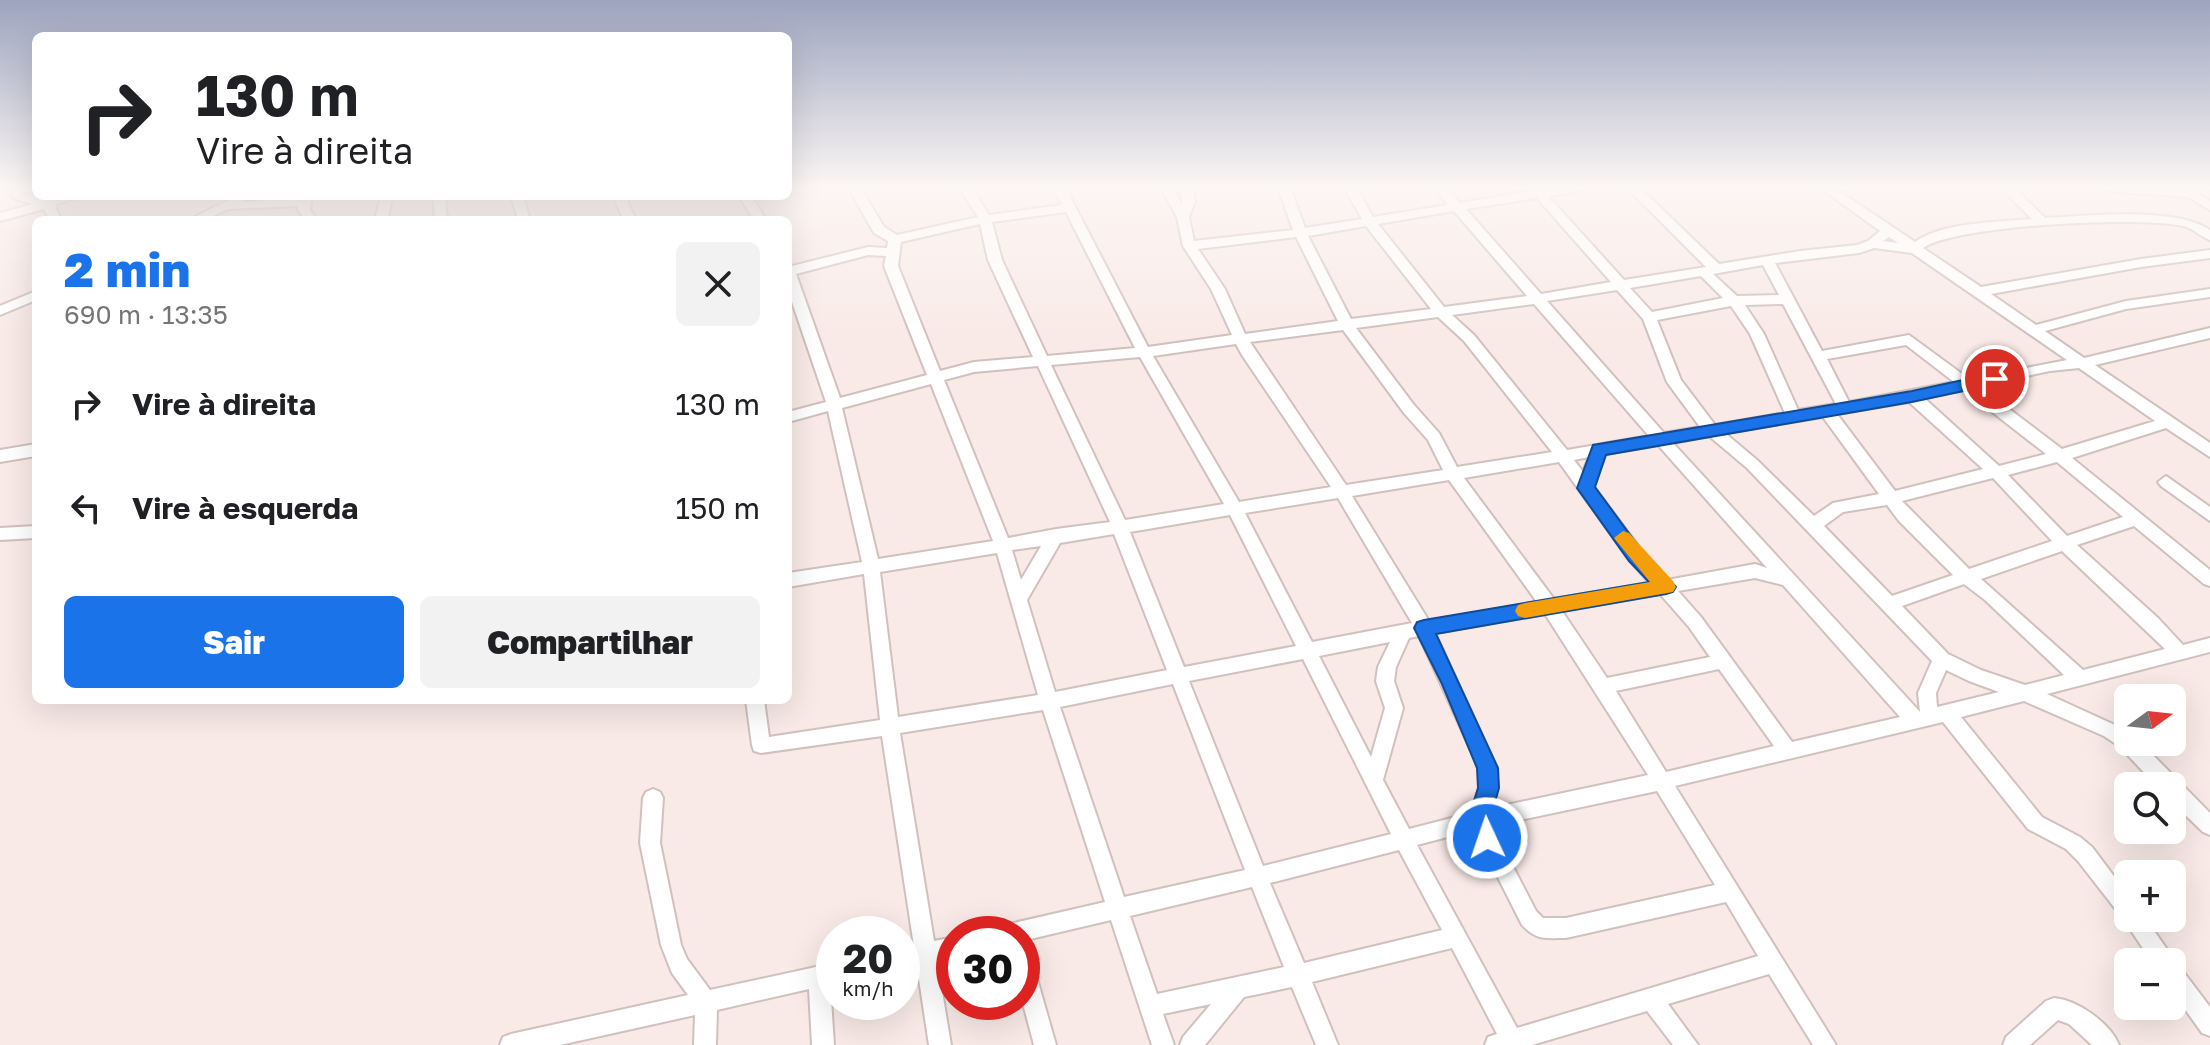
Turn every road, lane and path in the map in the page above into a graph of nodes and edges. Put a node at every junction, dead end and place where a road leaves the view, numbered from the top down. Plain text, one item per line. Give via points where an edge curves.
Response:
1 (884, 236) edge
2 (924, 236) edge
3 (989, 236) edge
4 (1084, 236) edge
5 (1190, 236) edge
6 (1273, 236) edge
7 (1301, 236) edge
8 (1381, 236) edge
9 (1482, 236) edge
10 (1577, 236) edge
11 (1678, 236) edge
12 (1882, 236) edge
13 (1896, 236) edge
14 (1938, 236) edge
15 (1193, 244) junction
16 (1873, 244) junction
17 (893, 245) junction
18 (1914, 249) junction
19 (2210, 254) edge
20 (1767, 260) junction
21 (1710, 270) junction
22 (792, 271) edge
23 (792, 283) edge
24 (1619, 285) junction
25 (1979, 292) junction
26 (2210, 293) edge
27 (32, 297) edge
28 (1536, 299) junction
29 (1788, 299) junction
30 (1733, 301) junction
31 (0, 311) edge
32 (1440, 311) junction
33 (1649, 317) junction
34 (1347, 325) junction
35 (2033, 330) junction
36 (2210, 333) edge
37 (1243, 345) junction
38 (2058, 347) junction
39 (1144, 352) junction
40 (1819, 356) junction
41 (1041, 358) junction
42 (2082, 363) junction
43 (2050, 366) junction
44 (935, 376) junction
45 (1968, 385) junction
46 (1912, 396) junction
47 (834, 403) junction
48 (1845, 407) junction
49 (1826, 410) junction
50 (1793, 415) junction
51 (792, 416) edge
52 (2167, 422) junction
53 (1710, 429) junction
54 (1660, 438) junction
55 (1599, 449) junction
56 (32, 451) edge
57 (2210, 451) edge
58 (0, 456) edge
59 (1563, 456) junction
60 (2061, 457) junction
61 (1452, 473) junction
62 (1997, 473) junction
63 (1876, 477) junction
64 (2166, 482) dead end
65 (1586, 488) junction
66 (1341, 490) junction
67 (1911, 492) junction
68 (1890, 498) junction
69 (1234, 507) junction
70 (2210, 515) edge
71 (2136, 519) junction
72 (1119, 525) junction
73 (1815, 527) junction
74 (32, 532) edge
75 (0, 534) edge
76 (1056, 535) junction
77 (2064, 543) junction
78 (1003, 546) junction
79 (1764, 554) junction
80 (871, 566) junction
81 (1755, 571) junction
82 (1964, 575) junction
83 (792, 579) edge
84 (2210, 579) edge
85 (1787, 580) junction
86 (1666, 587) junction
87 (1019, 599) junction
88 (1890, 603) junction
89 (1549, 606) junction
90 (1424, 628) junction
91 (1403, 632) junction
92 (2210, 645) edge
93 (1308, 651) junction
94 (2179, 652) junction
95 (1942, 659) junction
96 (1724, 661) junction
97 (1178, 676) junction
98 (2078, 677) junction
99 (1603, 686) junction
100 (2023, 692) junction
101 (1049, 701) junction
102 (755, 704) edge
103 (1930, 717) junction
104 (890, 728) junction
105 (1787, 750) junction
106 (2154, 772) edge
107 (1374, 779) junction
108 (1662, 781) junction
109 (653, 798) dead end
110 (2186, 803) edge
111 (1479, 820) junction
112 (2210, 826) edge
113 (1403, 838) junction
114 (1257, 876) junction
115 (1729, 892) junction
116 (2114, 893) edge
117 (1119, 909) junction
118 (1040, 928) edge
119 (1456, 937) junction
120 (936, 951) edge
121 (925, 954) junction
122 (920, 955) edge
123 (1773, 962) junction
124 (1298, 975) junction
125 (816, 977) edge
126 (1237, 989) junction
127 (2186, 992) edge
128 (1651, 999) junction
129 (706, 1002) junction
130 (1151, 1006) junction
131 (824, 1020) edge
132 (1038, 1020) edge
133 (2210, 1025) edge
134 (1508, 1044) edge
135 (511, 1045) edge
136 (705, 1045) edge
137 (823, 1045) edge
138 (940, 1045) edge
139 (1045, 1045) edge
140 (1163, 1045) edge
141 (1191, 1045) edge
142 (1327, 1045) edge
143 (1687, 1045) edge
144 (1825, 1045) edge
145 (2014, 1045) edge
146 (2108, 1045) edge

1 - 17 street
2 - 17 street
3 - 41 street via 995,260
4 - 39 street
5 - 15 street
6 - 15 street
7 - 34 street
8 - 32 street
9 - 28 street
10 - 24 street
11 - 21 street
12 - 16 street
13 - 18 street
14 - 18 street via 1916,243
15 - 37 street
16 - 18 street
16 - 20 street
17 - 22 street
17 - 44 street via 891,266
18 - 25 street
19 - 25 street
20 - 21 street
20 - 29 street
21 - 24 street
21 - 30 street via 1711,282
23 - 47 street
24 - 28 street
24 - 33 street
25 - 35 street
26 - 35 street via 2133,304
27 - 31 street
28 - 32 street
28 - 54 street
29 - 30 street
29 - 40 street
30 - 33 street
30 - 50 street via 1756,331
32 - 34 street
32 - 59 street via 1469,338
33 - 53 street via 1674,382
34 - 37 street
34 - 61 street via 1434,437
35 - 38 street
36 - 42 street
37 - 39 street via 1218,341
37 - 66 street
38 - 42 street
38 - 43 street
39 - 41 street
39 - 69 street
40 - 45 street via 1909,340
40 - 48 street
41 - 44 street
41 - 72 street
42 - 43 street
42 - 52 street
43 - 45 street
44 - 47 street
44 - 78 street
45 - 46 street
45 - 60 street
46 - 48 street
46 - 62 street
47 - 51 street
47 - 80 street
48 - 49 street
49 - 50 street
49 - 63 street
50 - 53 street
52 - 57 street
52 - 60 street
53 - 54 street
53 - 73 street
54 - 55 street
54 - 79 street
55 - 59 street
55 - 65 street
56 - 58 street
59 - 61 street
59 - 65 street
60 - 62 street
60 - 71 street
61 - 66 street
61 - 89 street
62 - 67 street
62 - 77 street
63 - 67 street
63 - 68 street
64 - 70 street
65 - 86 street
66 - 69 street
66 - 90 street
67 - 68 street
68 - 73 street via 1837,507
68 - 82 street
69 - 72 street
69 - 93 street
71 - 77 street
71 - 84 street
72 - 76 street
72 - 97 street
73 - 88 street
74 - 75 street
76 - 78 street
76 - 87 street
77 - 82 street
77 - 94 street
78 - 80 street
78 - 87 street
79 - 81 street
79 - 85 street
80 - 83 street
80 - 104 street
81 - 85 street
81 - 86 street
82 - 88 street
82 - 98 street
85 - 103 street
86 - 89 street
86 - 96 street
87 - 101 street
88 - 95 street
89 - 90 street
89 - 99 street
90 - 91 street
90 - 111 street via 1488,768
91 - 93 street
91 - 107 street via 1385,681 1394,708
92 - 94 street
93 - 97 street
93 - 107 street
94 - 98 street
95 - 100 street
95 - 103 street via 1927,693
96 - 99 street
96 - 105 street
97 - 101 street
97 - 114 street
98 - 100 street
99 - 108 street
100 - 103 street
100 - 106 street via 2118,735
101 - 104 street
101 - 117 street
102 - 104 street via 758,738 766,746
103 - 105 street
103 - 116 street via 2035,823 2085,854
104 - 121 street
105 - 108 street
107 - 113 street
108 - 111 street
108 - 115 street
109 - 129 street via 650,843 671,945 679,966
110 - 112 street
111 - 113 street
111 - 115 street via 1539,928 1566,928
113 - 114 street
113 - 119 street
114 - 117 street
114 - 124 street
115 - 123 street
117 - 118 street
117 - 130 street
119 - 124 street
119 - 134 street
120 - 121 street
121 - 122 street
121 - 138 street
123 - 128 street
123 - 144 street
124 - 126 street
124 - 142 street
125 - 129 street
126 - 130 street
126 - 141 street
127 - 133 street
128 - 134 street
128 - 143 street
129 - 135 street
129 - 136 street
130 - 140 street
131 - 137 street
132 - 139 street
145 - 146 street via 2054,1009 2061,1009

